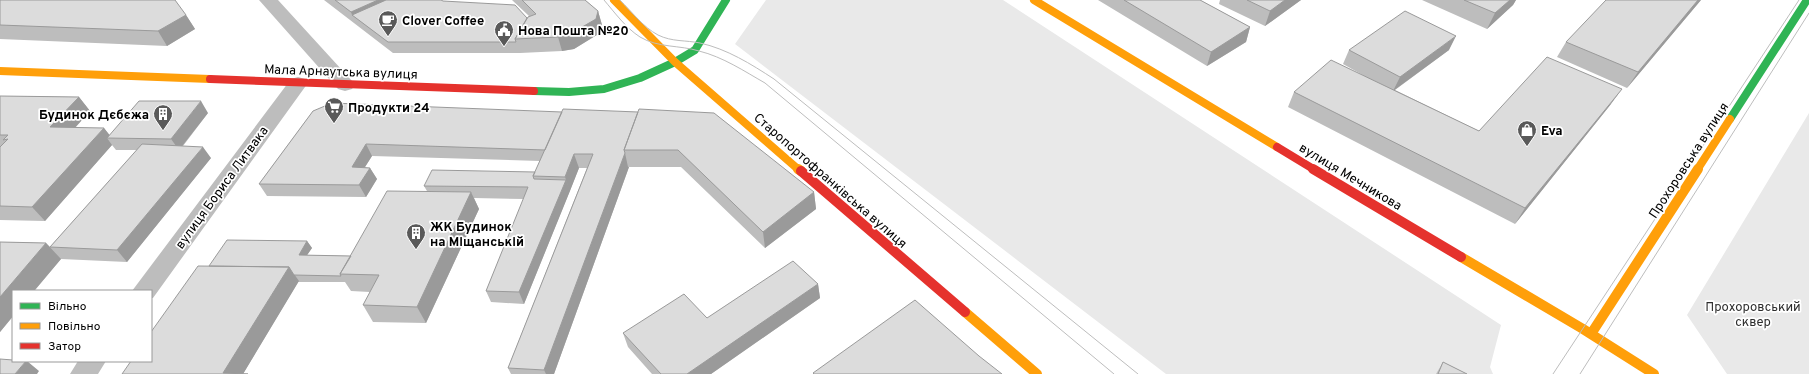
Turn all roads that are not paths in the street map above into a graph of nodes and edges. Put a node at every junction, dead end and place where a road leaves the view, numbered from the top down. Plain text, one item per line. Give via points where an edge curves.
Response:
1 (268, 0) edge
2 (614, 0) edge
3 (726, 0) edge
4 (1034, 0) edge
5 (1807, 0) edge
6 (676, 62) junction
7 (0, 71) edge
8 (298, 83) junction
9 (345, 85) junction
10 (145, 290) edge
11 (1591, 334) junction
12 (92, 362) edge
13 (83, 374) edge
14 (1037, 374) edge
15 (1654, 374) edge

1 - 9 street
2 - 6 main road, Старопортофранківська вулиця
3 - 6 main road, Мала Арнаутська вулиця via 694,50
4 - 11 main road, вулиця Мечникова
5 - 11 main road, Прохоровська вулиця
6 - 9 main road, Мала Арнаутська вулиця via 620,85 570,92
6 - 14 main road, Старопортофранківська вулиця
7 - 8 main road, Мала Арнаутська вулиця
8 - 9 main road, Мала Арнаутська вулиця
8 - 10 street, вулиця Бориса Литвака
11 - 15 main road, вулиця Мечникова
12 - 13 street

